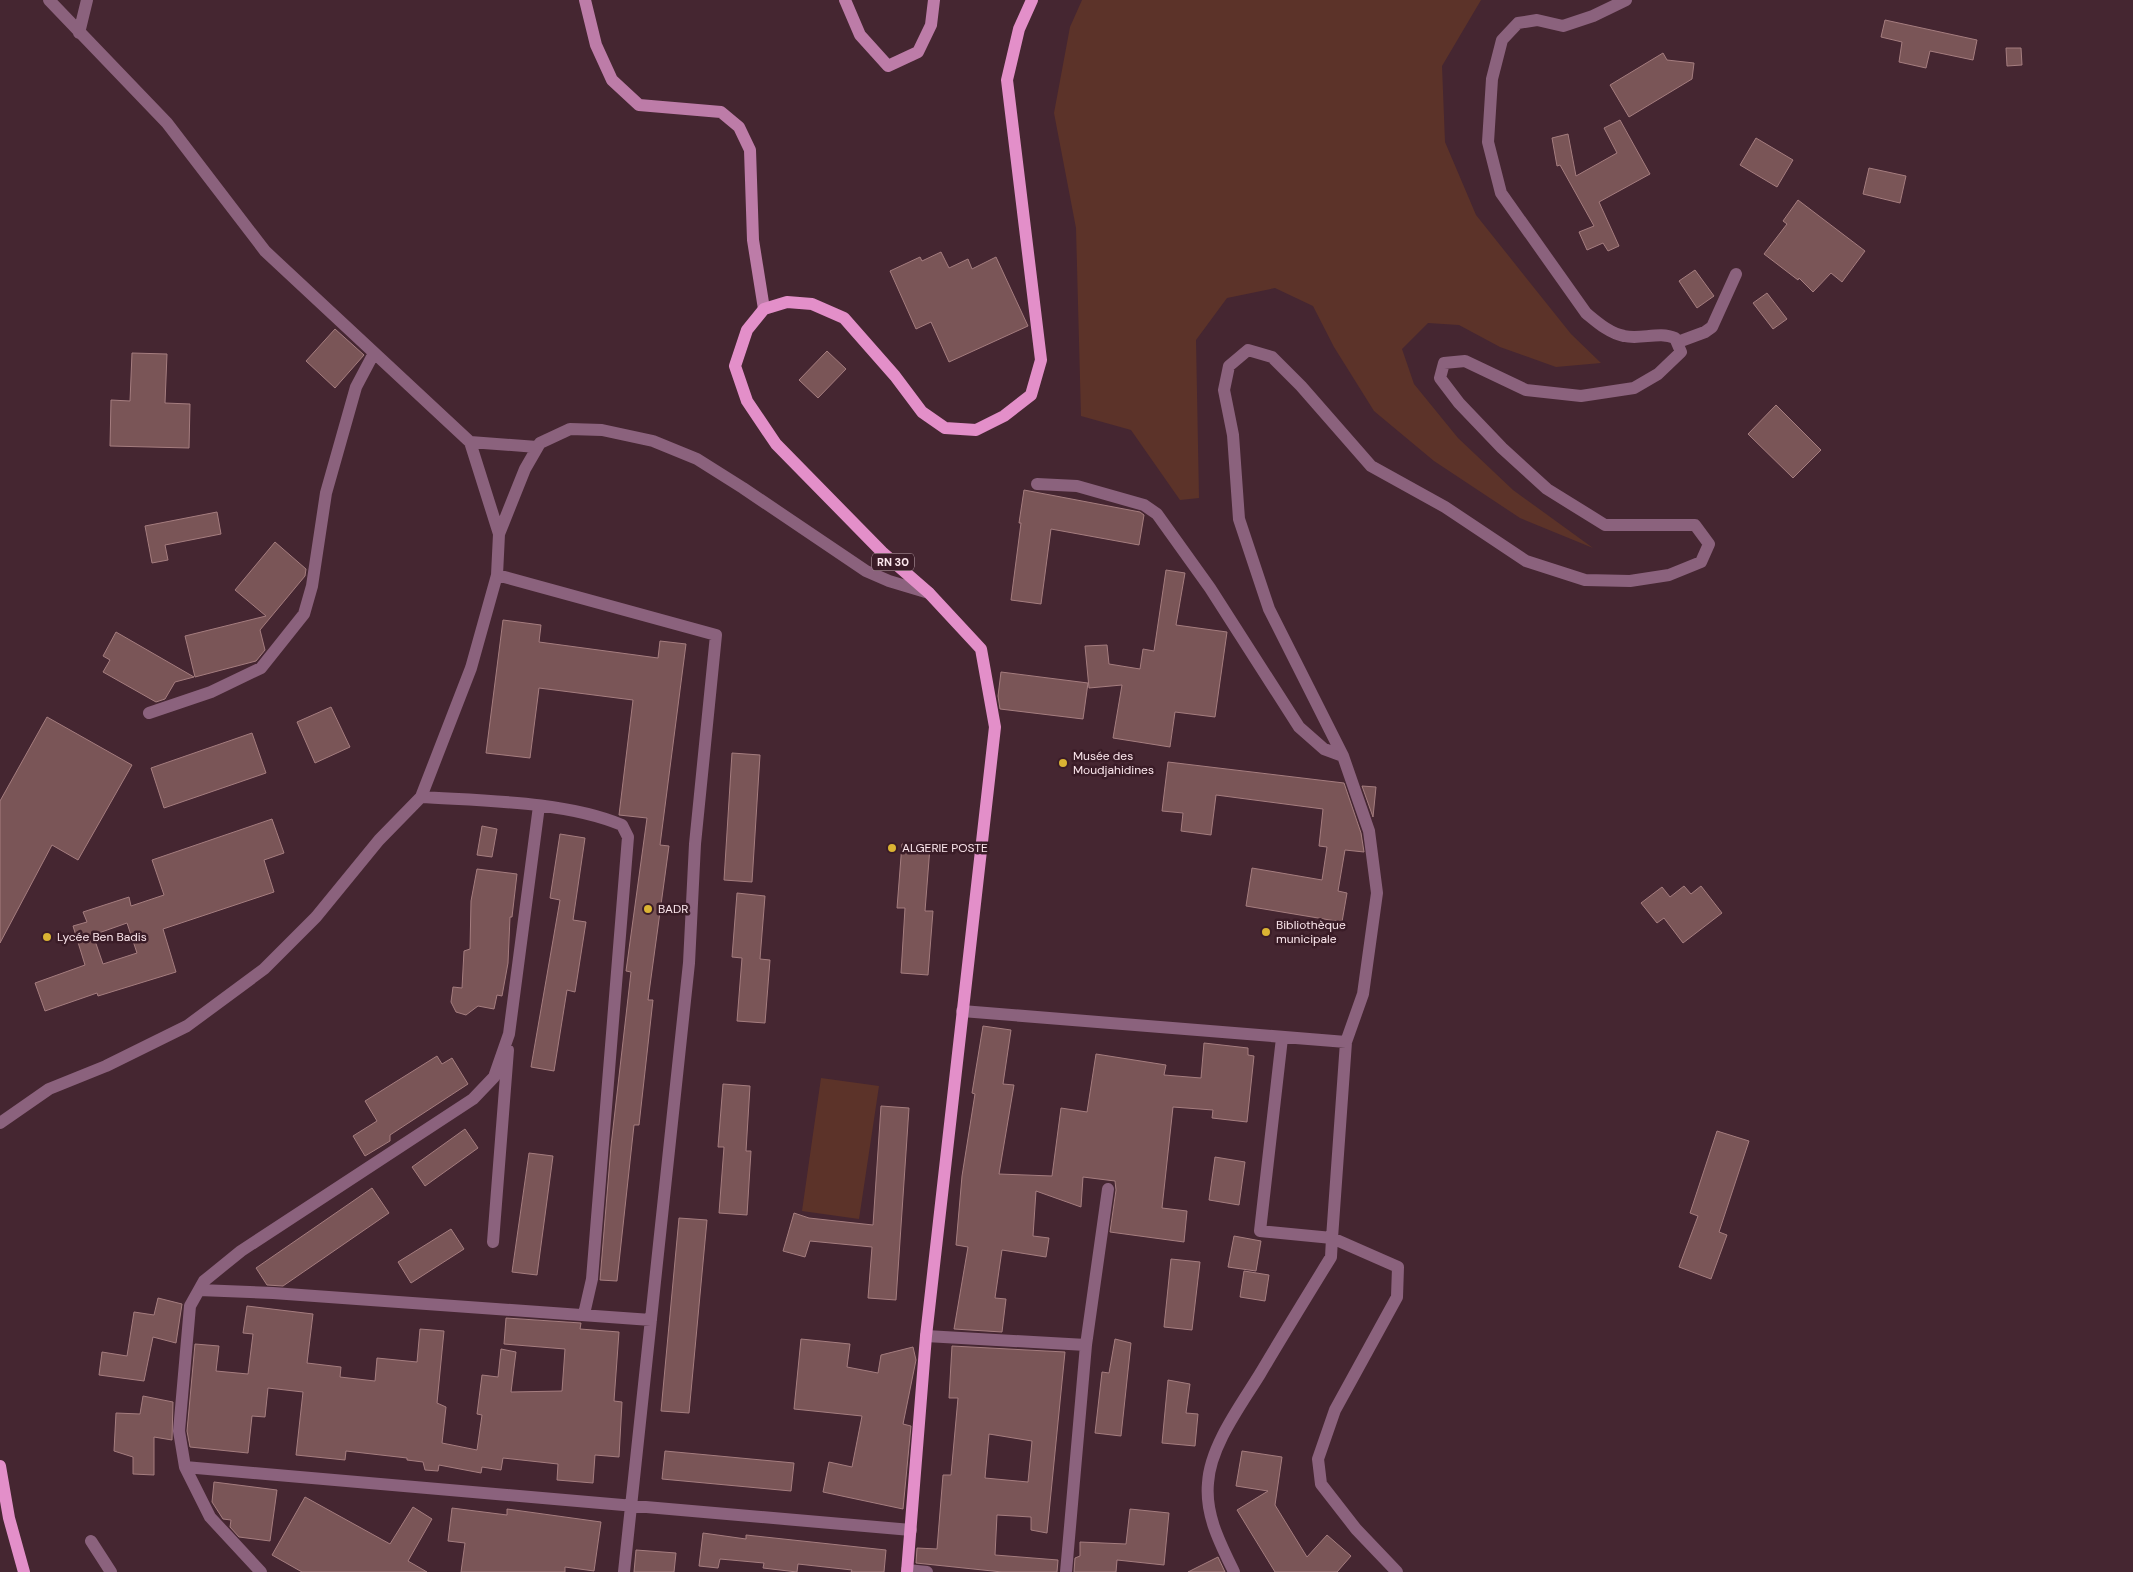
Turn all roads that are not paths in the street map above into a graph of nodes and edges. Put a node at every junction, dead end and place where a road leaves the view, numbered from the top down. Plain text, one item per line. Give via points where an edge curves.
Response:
1 (49, 0) edge
2 (87, 0) edge
3 (586, 0) edge
4 (845, 0) edge
5 (934, 0) edge
6 (1032, 0) edge
7 (1626, 0) edge
8 (80, 33) junction
9 (1736, 274) dead end
10 (764, 309) junction
11 (1678, 342) junction
12 (374, 353) junction
13 (470, 442) junction
14 (537, 448) junction
15 (1037, 484) dead end
16 (499, 534) junction
17 (497, 575) junction
18 (929, 593) junction
19 (149, 713) dead end
20 (1343, 756) junction
21 (421, 796) junction
22 (539, 806) junction
23 (962, 1012) junction
24 (509, 1034) junction
25 (1282, 1038) junction
26 (1346, 1042) junction
27 (0, 1123) edge
28 (1108, 1189) dead end
29 (1332, 1238) junction
30 (493, 1242) dead end
31 (199, 1290) junction
32 (584, 1314) junction
33 (651, 1320) junction
34 (926, 1336) junction
35 (1086, 1345) junction
36 (0, 1466) edge
37 (185, 1467) junction
38 (632, 1505) junction
39 (911, 1530) junction
40 (91, 1541) dead end
41 (907, 1571) edge
42 (24, 1572) edge
43 (111, 1572) edge
44 (261, 1572) edge
45 (624, 1572) edge
46 (927, 1572) edge
47 (1066, 1572) edge
48 (1234, 1572) edge
49 (1397, 1572) edge

1 - 8 street
2 - 8 street
3 - 10 street via 596,45 612,80 639,105 721,112 740,127 750,150 753,240
4 - 5 street via 860,35 888,66 918,52 932,25
6 - 10 main road via 1019,29 1007,80 1041,360 1031,395 1004,416 976,430 945,428 922,412 844,318 812,304 787,302
7 - 11 street via 1563,26 1537,20 1518,23 1502,40 1492,79 1488,142 1501,193 1586,313 1605,328 1624,336 1667,335
8 - 12 street via 167,123 265,251
9 - 11 street via 1712,327
10 - 18 main road, RN 30 via 747,330 735,366 747,401 776,444 882,552
11 - 20 street via 1681,352 1658,374 1634,388 1581,396 1526,390 1465,361 1444,363 1440,378 1459,404 1541,483 1605,525 1695,525 1709,544 1701,562 1669,575 1630,581 1585,580 1526,560 1445,507 1371,466 1272,357 1248,350 1229,366 1224,390 1233,434 1239,519 1268,609
12 - 13 street
12 - 19 street via 356,386 326,493 312,586 304,614 260,668 210,692
13 - 14 street
13 - 16 street
14 - 16 street
14 - 18 street via 540,442 570,429 602,430 653,441 697,460 743,488 866,571
15 - 20 street via 1077,486 1144,505 1157,514 1210,588 1300,727 1324,749
16 - 17 street
17 - 21 street via 471,668
17 - 33 street via 716,635 695,844 689,963
18 - 23 main road, RN 30 via 980,649 996,727
20 - 26 street via 1369,831 1377,893 1363,994
21 - 22 street
21 - 27 street via 316,917 264,969 187,1026 106,1066 49,1089
22 - 24 street
22 - 32 street via 607,819 622,825 628,837 592,1279
23 - 25 street
23 - 34 main road, RN 30
24 - 30 street
24 - 31 street via 494,1077 472,1100 241,1251 204,1281
25 - 26 street
25 - 29 street via 1260,1231
26 - 29 street
28 - 35 street
29 - 48 street via 1330,1258 1214,1455 1208,1482 1208,1508 1216,1535
29 - 49 street via 1398,1267 1396,1297 1335,1410 1318,1458 1321,1484
31 - 32 street
31 - 37 street via 190,1306 179,1432
32 - 33 street
33 - 38 street
34 - 35 street
34 - 39 main road, RN 30
35 - 47 street
36 - 42 main road via 9,1518
37 - 38 street
37 - 44 street via 210,1517
38 - 39 street
38 - 45 street
39 - 41 main road, RN 30
40 - 43 street
41 - 46 street

